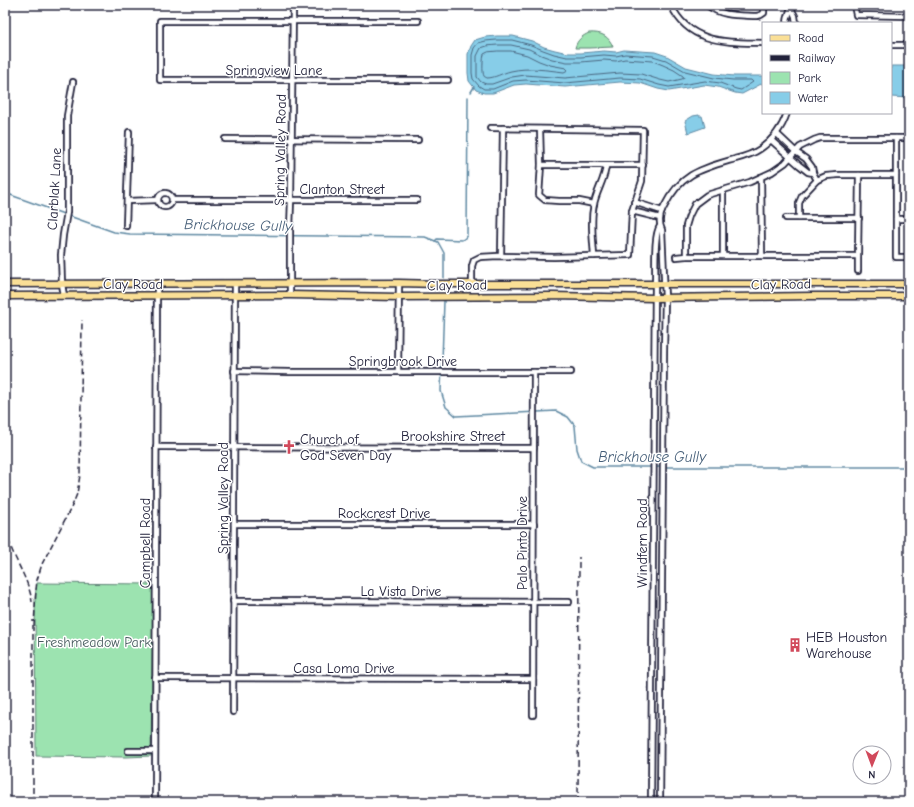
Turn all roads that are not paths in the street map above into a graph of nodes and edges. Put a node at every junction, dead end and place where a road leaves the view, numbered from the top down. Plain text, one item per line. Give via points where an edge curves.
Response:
1 (293, 5) edge
2 (636, 5) edge
3 (652, 5) edge
4 (671, 5) edge
5 (707, 5) edge
6 (764, 5) edge
7 (854, 5) edge
8 (791, 7) edge
9 (909, 16) edge
10 (293, 21) junction
11 (418, 21) dead end
12 (787, 22) edge
13 (796, 22) edge
14 (762, 43) edge
15 (892, 45) edge
16 (909, 45) edge
17 (448, 80) dead end
18 (292, 81) junction
19 (73, 82) dead end
20 (787, 114) edge
21 (490, 128) dead end
22 (504, 128) junction
23 (540, 129) junction
24 (129, 132) dead end
25 (777, 134) junction
26 (896, 138) junction
27 (909, 138) edge
28 (225, 139) dead end
29 (292, 139) junction
30 (418, 140) dead end
31 (771, 140) junction
32 (786, 143) junction
33 (781, 149) junction
34 (796, 152) junction
35 (790, 157) junction
36 (541, 165) junction
37 (606, 165) junction
38 (643, 166) junction
39 (813, 173) junction
40 (859, 175) junction
41 (896, 175) junction
42 (761, 178) junction
43 (817, 180) junction
44 (723, 190) junction
45 (158, 200) junction
46 (172, 200) junction
47 (291, 200) junction
48 (416, 200) dead end
49 (127, 201) junction
50 (634, 202) junction
51 (594, 204) junction
52 (632, 211) junction
53 (662, 211) junction
54 (660, 218) junction
55 (786, 218) dead end
56 (799, 218) junction
57 (859, 218) junction
58 (896, 219) junction
59 (909, 219) edge
60 (126, 226) dead end
61 (660, 226) junction
62 (501, 256) junction
63 (594, 256) junction
64 (686, 256) junction
65 (723, 256) junction
66 (762, 256) junction
67 (858, 256) junction
68 (676, 257) dead end
69 (909, 257) edge
70 (858, 270) dead end
71 (290, 283) junction
72 (399, 283) junction
73 (5, 284) edge
74 (62, 284) junction
75 (96, 284) junction
76 (157, 284) junction
77 (235, 284) junction
78 (472, 284) junction
79 (554, 284) junction
80 (655, 284) junction
81 (665, 284) junction
82 (813, 284) junction
83 (899, 284) junction
84 (909, 284) edge
85 (290, 295) junction
86 (5, 296) edge
87 (64, 296) junction
88 (93, 296) junction
89 (157, 296) junction
90 (234, 296) junction
91 (553, 296) junction
92 (812, 296) junction
93 (899, 296) junction
94 (909, 296) edge
95 (399, 297) junction
96 (655, 298) junction
97 (665, 298) junction
98 (234, 371) junction
99 (398, 371) junction
100 (534, 372) junction
101 (571, 372) dead end
102 (654, 389) junction
103 (664, 389) junction
104 (156, 447) junction
105 (234, 447) junction
106 (534, 448) junction
107 (654, 452) junction
108 (664, 454) junction
109 (234, 524) junction
110 (534, 524) junction
111 (234, 601) junction
112 (533, 602) junction
113 (569, 602) dead end
114 (155, 678) junction
115 (233, 678) junction
116 (533, 679) junction
117 (233, 712) dead end
118 (533, 714) dead end
119 (128, 751) dead end
120 (155, 751) junction
121 (155, 802) edge
122 (652, 802) edge
123 (660, 802) edge

1 - 10 street, Spring Valley Road
2 - 3 street
4 - 14 street via 688,28 705,37 727,42
5 - 6 street via 723,14 757,16 764,13
7 - 9 street via 856,15
8 - 12 street
8 - 13 street
10 - 11 street
10 - 18 street, Spring Valley Road
10 - 18 street, Springview Lane via 160,21 160,80
15 - 16 street
17 - 18 street, Springview Lane
18 - 29 street, Spring Valley Road
19 - 74 street, Clarblak Lane via 67,116 67,212 62,235
20 - 25 street
21 - 22 street
22 - 23 street
22 - 62 street
23 - 36 street
23 - 38 street via 643,130
24 - 49 street
25 - 31 street
25 - 32 street
26 - 27 street
26 - 34 street via 820,138 800,147
26 - 41 street
28 - 29 street
29 - 30 street
29 - 47 street, Spring Valley Road
31 - 33 street
31 - 53 street via 759,150 704,168 686,178 672,193
32 - 33 street
32 - 34 street
33 - 35 street
34 - 35 street
34 - 39 street via 806,159
35 - 39 street via 799,166
35 - 42 street
36 - 37 street
36 - 51 street via 539,195 545,200
37 - 38 street
37 - 51 street
38 - 50 street via 642,181
39 - 43 street
40 - 41 street
40 - 43 street via 826,176
40 - 57 street
41 - 58 street
42 - 44 street
42 - 66 street
43 - 56 street via 802,196 799,203
44 - 64 street via 708,195 692,210 686,226
44 - 65 street
45 - 46 street, Clanton Street via 160,205 165,207 170,205
45 - 46 street, Clanton Street via 160,195 165,193 170,195
45 - 49 street, Clanton Street
46 - 47 street, Clanton Street
47 - 48 street, Clanton Street
47 - 71 street, Spring Valley Road
49 - 60 street
50 - 52 street
50 - 53 street
51 - 63 street
52 - 54 street
52 - 63 street via 630,255
53 - 54 street
54 - 61 street
55 - 56 street
56 - 57 street
57 - 67 street
58 - 59 street
58 - 69 street via 896,257
61 - 80 street, Windfern Road via 656,238
61 - 81 street, Windfern Road
62 - 63 street
62 - 78 street via 480,256 474,260
64 - 65 street
64 - 68 street
65 - 66 street
66 - 67 street
67 - 70 street
71 - 72 main road, Clay Road
71 - 77 main road, Clay Road
71 - 85 street, Spring Valley Road
72 - 78 main road, Clay Road
72 - 95 street
73 - 74 main road, Clay Road
74 - 75 main road, Clay Road
74 - 87 street, Clarblak Lane
75 - 76 main road, Clay Road
75 - 88 main road
76 - 77 main road, Clay Road
76 - 89 street, Campbell Road
77 - 90 street, Spring Valley Road
78 - 79 main road, Clay Road
79 - 80 main road, Clay Road
79 - 91 main road
80 - 81 main road, Clay Road
80 - 96 street, Windfern Road
81 - 82 main road, Clay Road
81 - 97 street, Windfern Road
82 - 83 main road, Clay Road
82 - 92 main road
83 - 84 main road, Clay Road
83 - 93 main road
85 - 90 main road, Clay Road
85 - 95 main road, Clay Road
86 - 87 main road, Clay Road
87 - 88 main road, Clay Road
88 - 89 main road, Clay Road
89 - 90 main road, Clay Road
89 - 104 street, Campbell Road
90 - 98 street, Spring Valley Road
91 - 95 main road, Clay Road
91 - 96 main road, Clay Road
92 - 93 main road, Clay Road
92 - 97 main road, Clay Road
93 - 94 main road, Clay Road
95 - 99 street
96 - 97 main road, Clay Road
96 - 102 street, Windfern Road
97 - 103 street, Windfern Road
98 - 99 street, Springbrook Drive
98 - 105 street, Spring Valley Road
99 - 100 street, Springbrook Drive
100 - 101 street, Springbrook Drive
100 - 106 street, Palo Pinto Drive
102 - 103 street
102 - 107 street, Windfern Road
103 - 108 street, Windfern Road
104 - 105 street, Brookshire Street
104 - 114 street, Campbell Road
105 - 106 street, Brookshire Street
105 - 109 street, Spring Valley Road
106 - 110 street, Palo Pinto Drive
107 - 108 street
107 - 122 street, Windfern Road
108 - 123 street, Windfern Road
109 - 110 street, Rockcrest Drive
109 - 111 street, Spring Valley Road
110 - 112 street, Palo Pinto Drive
111 - 112 street, La Vista Drive
111 - 115 street, Spring Valley Road
112 - 113 street, La Vista Drive
112 - 116 street, Palo Pinto Drive
114 - 115 street, Casa Loma Drive
114 - 120 street, Campbell Road
115 - 116 street, Casa Loma Drive
115 - 117 street, Spring Valley Road
116 - 118 street, Palo Pinto Drive
119 - 120 street
120 - 121 street, Campbell Road

